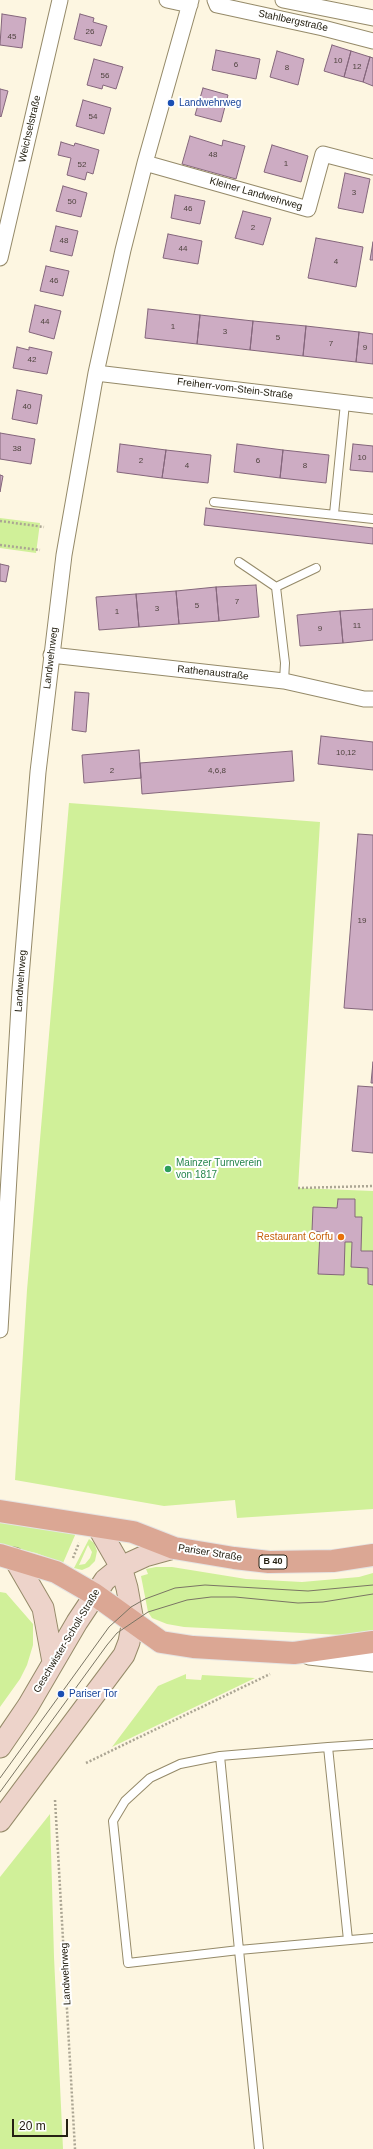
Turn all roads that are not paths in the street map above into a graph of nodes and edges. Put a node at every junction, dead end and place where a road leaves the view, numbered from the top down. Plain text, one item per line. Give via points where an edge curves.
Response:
1 (60, 0) edge
2 (167, 0) edge
3 (215, 0) edge
4 (283, 0) edge
5 (190, 3) edge
6 (373, 18) edge
7 (373, 41) edge
8 (145, 163) junction
9 (373, 168) edge
10 (0, 258) edge
11 (96, 373) junction
12 (345, 403) junction
13 (373, 406) edge
14 (214, 502) dead end
15 (334, 514) junction
16 (373, 518) edge
17 (239, 562) dead end
18 (316, 568) dead end
19 (276, 587) junction
20 (51, 655) junction
21 (284, 681) junction
22 (373, 699) edge
23 (0, 1330) edge
24 (0, 1510) edge
25 (98, 1527) junction
26 (174, 1548) junction
27 (373, 1555) edge
28 (7, 1557) edge
29 (121, 1567) junction
30 (94, 1594) junction
31 (133, 1621) junction
32 (161, 1642) junction
33 (373, 1642) edge
34 (294, 1653) junction
35 (124, 1655) junction
36 (53, 1662) junction
37 (373, 1662) edge
38 (373, 1744) edge
39 (0, 1747) edge
40 (328, 1747) junction
41 (220, 1756) junction
42 (0, 1821) edge
43 (373, 1938) edge
44 (348, 1940) junction
45 (239, 1950) junction
46 (258, 2149) edge

1 - 10 street, Weichselstraße
2 - 5 street
3 - 7 street, Stahlbergstraße via 217,5
4 - 6 street, Stahlbergstraße
5 - 8 street, Landwehrweg
8 - 9 street, Kleiner Landwehrweg via 308,209 323,154
8 - 11 street, Landwehrweg
11 - 12 street, Freiherr-vom-Stein-Straße
11 - 20 street, Landwehrweg via 64,555
12 - 13 street, Freiherr-vom-Stein-Straße
12 - 15 lane
14 - 15 lane
15 - 16 lane
17 - 19 lane
18 - 19 lane
19 - 21 lane via 285,663
20 - 21 street, Rathenaustraße
20 - 23 street, Landwehrweg via 38,772 20,989
21 - 22 street, Rathenaustraße
24 - 25 main road, Pariser Straße / B 40
25 - 26 main road, Pariser Straße / B 40 via 133,1532
25 - 29 main road
26 - 27 main road, Pariser Straße / B 40 via 269,1562 333,1561
26 - 29 main road, Geschwister-Scholl-Straße via 145,1556
28 - 30 main road via 56,1572
28 - 36 main road via 43,1608
29 - 30 main road, Geschwister-Scholl-Straße via 105,1580
29 - 31 main road
30 - 31 main road
30 - 36 main road, Geschwister-Scholl-Straße
31 - 32 main road
31 - 35 main road
32 - 34 main road via 193,1648
32 - 35 main road via 146,1645
33 - 34 main road
34 - 37 street
35 - 42 main road
36 - 39 main road, Geschwister-Scholl-Straße via 28,1706
38 - 40 lane
40 - 41 lane
40 - 44 lane
41 - 45 lane
41 - 45 lane via 180,1764 150,1778 125,1801 113,1821 128,1963
43 - 44 lane
44 - 45 lane
45 - 46 lane

